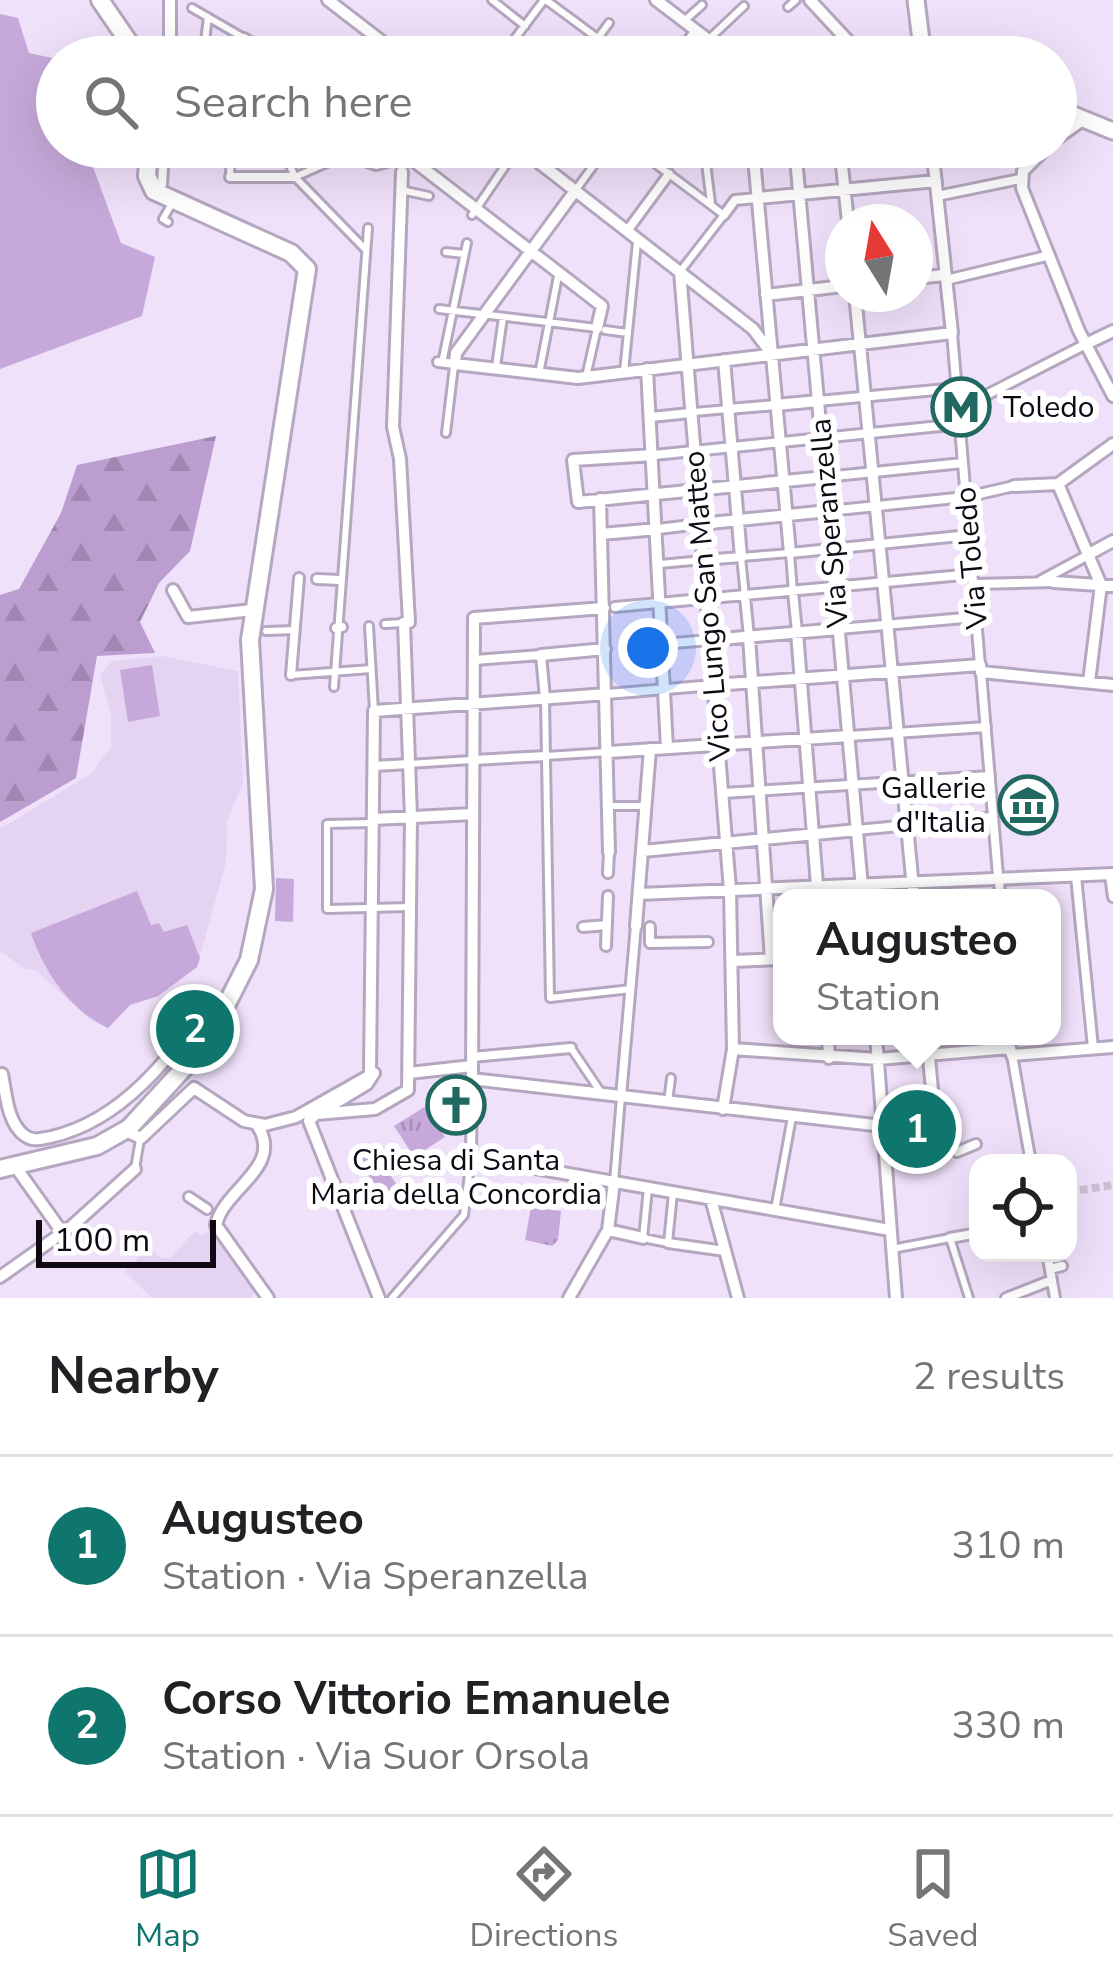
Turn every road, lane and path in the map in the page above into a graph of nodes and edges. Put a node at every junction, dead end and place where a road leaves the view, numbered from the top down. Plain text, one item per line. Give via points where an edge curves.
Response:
1 (100, 0) edge
2 (170, 0) edge
3 (328, 0) edge
4 (491, 0) edge
5 (545, 0) edge
6 (656, 0) edge
7 (796, 0) edge
8 (810, 0) edge
9 (916, 0) edge
10 (702, 5) dead end
11 (744, 7) dead end
12 (788, 7) dead end
13 (192, 8) dead end
14 (208, 17) junction
15 (609, 23) dead end
16 (525, 26) junction
17 (690, 29) junction
18 (125, 36) edge
19 (170, 36) edge
20 (206, 36) edge
21 (241, 36) edge
22 (375, 36) edge
23 (519, 36) edge
24 (595, 36) edge
25 (599, 36) edge
26 (686, 36) edge
27 (691, 36) edge
28 (701, 36) edge
29 (712, 36) edge
30 (843, 36) edge
31 (920, 36) edge
32 (1077, 116) edge
33 (1084, 119) junction
34 (1077, 124) edge
35 (1113, 131) edge
36 (148, 168) edge
37 (163, 168) dead end
38 (230, 168) edge
39 (291, 168) edge
40 (312, 168) edge
41 (404, 168) edge
42 (413, 168) edge
43 (502, 168) edge
44 (546, 168) edge
45 (591, 168) edge
46 (661, 168) edge
47 (707, 168) edge
48 (755, 168) edge
49 (797, 168) edge
50 (842, 168) edge
51 (934, 168) edge
52 (1029, 168) edge
53 (669, 174) junction
54 (230, 177) joint
55 (295, 177) junction
56 (1020, 179) junction
57 (936, 181) junction
58 (162, 184) dead end
59 (397, 188) junction
60 (575, 190) junction
61 (844, 190) junction
62 (800, 194) junction
63 (429, 196) dead end
64 (937, 196) junction
65 (758, 198) junction
66 (446, 199) dead end
67 (172, 202) junction
68 (846, 204) edge
69 (711, 205) junction
70 (471, 208) junction
71 (724, 214) junction
72 (168, 222) dead end
73 (368, 228) dead end
74 (632, 234) junction
75 (466, 243) dead end
76 (364, 248) junction
77 (530, 251) junction
78 (446, 252) dead end
79 (464, 254) junction
80 (1046, 256) junction
81 (680, 272) junction
82 (559, 273) junction
83 (933, 277) edge
84 (946, 277) junction
85 (825, 288) edge
86 (808, 290) junction
87 (766, 295) junction
88 (399, 304) junction
89 (414, 307) dead end
90 (439, 309) dead end
91 (452, 311) junction
92 (857, 312) edge
93 (483, 315) junction
94 (503, 317) junction
95 (549, 322) junction
96 (602, 329) junction
97 (1113, 332) edge
98 (628, 333) junction
99 (952, 333) junction
100 (860, 344) junction
101 (1086, 344) junction
102 (813, 350) junction
103 (772, 354) junction
104 (724, 360) junction
105 (445, 363) junction
106 (686, 364) junction
107 (647, 369) junction
108 (496, 370) junction
109 (624, 372) junction
110 (539, 374) junction
111 (586, 377) junction
112 (957, 388) junction
113 (865, 396) junction
114 (1113, 396) edge
115 (818, 401) junction
116 (776, 405) junction
117 (728, 409) junction
118 (959, 409) junction
119 (690, 413) junction
120 (651, 416) junction
121 (960, 424) junction
122 (868, 432) junction
123 (446, 434) dead end
124 (822, 437) junction
125 (779, 441) junction
126 (1113, 444) edge
127 (731, 446) junction
128 (694, 451) junction
129 (654, 455) junction
130 (963, 463) junction
131 (872, 472) junction
132 (825, 476) junction
133 (783, 481) junction
134 (1058, 484) junction
135 (735, 485) junction
136 (1014, 486) joint
137 (697, 489) junction
138 (657, 493) junction
139 (966, 497) junction
140 (600, 499) junction
141 (875, 506) junction
142 (828, 511) junction
143 (786, 515) junction
144 (738, 520) junction
145 (700, 524) junction
146 (683, 526) dead end
147 (658, 529) junction
148 (601, 534) junction
149 (970, 535) junction
150 (1113, 541) edge
151 (879, 544) junction
152 (832, 549) junction
153 (790, 553) junction
154 (1091, 553) junction
155 (741, 557) junction
156 (703, 560) junction
157 (660, 564) junction
158 (645, 566) dead end
159 (299, 578) dead end
160 (317, 579) dead end
161 (973, 579) junction
162 (340, 580) junction
163 (1040, 581) junction
164 (883, 582) junction
165 (1054, 582) joint
166 (1107, 586) edge
167 (835, 588) junction
168 (173, 590) dead end
169 (793, 592) junction
170 (745, 596) junction
171 (707, 599) junction
172 (662, 603) junction
173 (609, 608) junction
174 (253, 610) junction
175 (976, 617) junction
176 (406, 623) junction
177 (386, 624) dead end
178 (887, 625) junction
179 (369, 626) dead end
180 (339, 627) junction
181 (320, 629) dead end
182 (839, 629) junction
183 (297, 630) junction
184 (266, 631) dead end
185 (797, 632) junction
186 (749, 637) junction
187 (716, 640) junction
188 (663, 644) junction
189 (605, 649) junction
190 (541, 655) junction
191 (475, 660) junction
192 (371, 669) junction
193 (981, 669) junction
194 (892, 671) junction
195 (334, 672) junction
196 (292, 675) joint
197 (843, 675) junction
198 (801, 678) junction
199 (753, 682) junction
200 (1089, 682) junction
201 (715, 685) junction
202 (1113, 685) edge
203 (334, 686) dead end
204 (665, 689) junction
205 (607, 694) junction
206 (544, 698) junction
207 (476, 704) junction
208 (408, 709) junction
209 (374, 711) junction
210 (986, 727) junction
211 (897, 733) junction
212 (849, 736) junction
213 (806, 739) junction
214 (758, 742) junction
215 (720, 745) junction
216 (668, 748) junction
217 (650, 749) junction
218 (609, 752) junction
219 (546, 756) junction
220 (474, 760) junction
221 (409, 764) junction
222 (374, 766) junction
223 (990, 776) junction
224 (902, 782) junction
225 (853, 784) junction
226 (810, 787) junction
227 (761, 790) junction
228 (723, 793) junction
229 (610, 806) junction
230 (646, 806) junction
231 (473, 814) junction
232 (411, 817) junction
233 (993, 817) junction
234 (374, 821) junction
235 (906, 826) junction
236 (857, 830) junction
237 (814, 834) junction
238 (765, 839) junction
239 (728, 842) junction
240 (643, 850) junction
241 (609, 852) joint
242 (608, 873) dead end
243 (1111, 874) edge
244 (1076, 876) junction
245 (999, 878) junction
246 (912, 880) junction
247 (862, 883) junction
248 (768, 887) junction
249 (793, 889) edge
250 (818, 889) edge
251 (829, 889) edge
252 (862, 889) edge
253 (913, 889) edge
254 (1000, 889) edge
255 (730, 890) junction
256 (639, 894) junction
257 (608, 896) dead end
258 (1113, 897) edge
259 (410, 907) junction
260 (374, 909) junction
261 (607, 926) junction
262 (641, 926) junction
263 (584, 927) dead end
264 (773, 932) edge
265 (708, 942) dead end
266 (606, 946) dead end
267 (773, 959) edge
268 (732, 961) junction
269 (631, 988) junction
270 (227, 1009) junction
271 (828, 1045) edge
272 (877, 1045) edge
273 (928, 1045) edge
274 (1010, 1046) edge
275 (1113, 1047) edge
276 (571, 1048) joint
277 (1093, 1048) junction
278 (733, 1049) junction
279 (929, 1056) junction
280 (829, 1058) junction
281 (878, 1059) junction
282 (472, 1067) junction
283 (370, 1072) junction
284 (409, 1073) junction
285 (2, 1074) edge
286 (671, 1078) dead end
287 (932, 1090) dead end
288 (602, 1094) junction
289 (622, 1096) junction
290 (668, 1102) junction
291 (724, 1108) junction
292 (316, 1114) junction
293 (791, 1117) junction
294 (257, 1125) junction
295 (883, 1126) junction
296 (132, 1135) junction
297 (976, 1144) dead end
298 (957, 1152) dead end
299 (1029, 1154) edge
300 (471, 1157) junction
301 (137, 1166) joint
302 (8, 1168) edge
303 (614, 1182) junction
304 (648, 1188) junction
305 (673, 1192) junction
306 (189, 1197) dead end
307 (711, 1199) junction
308 (207, 1209) dead end
309 (775, 1210) junction
310 (608, 1230) junction
311 (890, 1230) junction
312 (62, 1232) junction
313 (969, 1235) edge
314 (643, 1238) junction
315 (950, 1238) junction
316 (668, 1243) junction
317 (892, 1249) junction
318 (725, 1252) junction
319 (1049, 1262) edge
320 (1062, 1266) dead end
321 (1051, 1274) junction
322 (0, 1276) edge
323 (268, 1298) edge
324 (379, 1298) edge
325 (392, 1298) edge
326 (569, 1298) edge
327 (738, 1298) edge
328 (896, 1298) edge
329 (969, 1298) edge
330 (1006, 1298) edge
331 (1055, 1298) edge

1 - 18 main road
2 - 19 street
3 - 22 street
4 - 16 lane
5 - 16 lane
5 - 24 lane
6 - 17 street
7 - 12 lane
8 - 30 street
9 - 31 main road
10 - 17 lane
11 - 29 lane
13 - 14 lane
14 - 20 lane
14 - 21 lane
15 - 25 lane
16 - 23 lane
17 - 26 lane
17 - 27 lane
17 - 28 street
32 - 33 main road
33 - 34 street
33 - 35 main road
36 - 67 main road via 148,182
37 - 58 street
38 - 54 lane
39 - 55 lane
40 - 55 lane
41 - 59 street
42 - 70 street
43 - 70 lane
44 - 60 street
45 - 60 lane
46 - 53 lane
47 - 69 lane
48 - 65 street
49 - 62 street, Via Speranzella
50 - 61 street
51 - 57 street, Via Toledo
52 - 56 street
53 - 69 lane
53 - 74 street
54 - 55 street
55 - 76 lane
56 - 64 street
56 - 80 street
57 - 61 street
57 - 64 street, Via Toledo
59 - 63 lane
59 - 88 street via 406,247
60 - 74 street
60 - 77 street
61 - 62 street
61 - 68 street
62 - 65 street
62 - 86 street, Via Speranzella
64 - 84 street, Via Toledo
65 - 71 street via 735,200
65 - 87 street
66 - 70 lane
67 - 72 lane
67 - 174 main road via 291,253 308,268
69 - 71 lane
70 - 77 street
71 - 81 lane
73 - 76 lane
74 - 81 street
74 - 98 lane
75 - 79 lane
76 - 162 lane
77 - 82 street
77 - 93 street
78 - 79 lane
79 - 91 lane
80 - 84 street
80 - 101 street
81 - 103 street via 753,328
81 - 106 street, Vico Lungo San Matteo
82 - 95 lane
82 - 96 street via 602,306
83 - 84 street
84 - 99 street, Via Toledo
85 - 86 street
86 - 87 street
86 - 102 street, Via Speranzella
87 - 103 street
88 - 89 lane
88 - 176 street via 393,427
90 - 91 lane
91 - 93 lane
91 - 105 lane
92 - 100 street
93 - 94 lane
93 - 105 street
94 - 95 lane
94 - 108 lane
95 - 96 lane
95 - 110 lane
96 - 98 lane
96 - 111 lane
97 - 101 street
98 - 109 lane
99 - 100 street
99 - 112 street, Via Toledo
100 - 102 street
100 - 113 street
101 - 114 street
101 - 118 street
102 - 103 street
102 - 115 street, Via Speranzella
103 - 104 street
103 - 116 street
104 - 106 street
104 - 117 street
105 - 108 street
105 - 123 lane
106 - 107 street
106 - 119 street, Vico Lungo San Matteo
107 - 109 street
107 - 120 street
108 - 110 street
109 - 111 street
110 - 111 street
112 - 113 street
112 - 118 street, Via Toledo
113 - 115 street
113 - 122 street
115 - 116 street
115 - 124 street, Via Speranzella
116 - 117 street
116 - 125 street
117 - 119 lane
117 - 127 street
118 - 121 street, Via Toledo
119 - 120 street
119 - 128 street, Vico Lungo San Matteo
120 - 129 street
121 - 122 street
121 - 130 street, Via Toledo
122 - 124 street
122 - 131 street
124 - 125 street
124 - 132 street, Via Speranzella
125 - 127 street
125 - 133 street
126 - 134 street
127 - 128 street
127 - 135 street
128 - 129 street
128 - 137 street, Vico Lungo San Matteo
129 - 138 street
129 - 140 street via 573,460 578,502
130 - 131 street
130 - 139 street, Via Toledo
131 - 132 street
131 - 141 street
132 - 133 street
132 - 142 street, Via Speranzella
133 - 135 street
133 - 143 street
134 - 136 street
134 - 154 street
135 - 137 street
135 - 144 street
136 - 139 street
137 - 138 street
137 - 145 street, Vico Lungo San Matteo
138 - 140 street
138 - 147 street
139 - 141 street
139 - 149 street, Via Toledo
140 - 148 street
141 - 142 street
141 - 151 street
142 - 143 street
142 - 152 street, Via Speranzella
143 - 144 street
143 - 153 street
144 - 145 street
144 - 155 street
145 - 156 street, Vico Lungo San Matteo
146 - 147 street
147 - 148 street
147 - 157 street
148 - 173 street
149 - 151 street
149 - 161 street, Via Toledo
150 - 154 street
151 - 152 street
151 - 164 street
152 - 153 street
152 - 167 street, Via Speranzella
153 - 155 lane
153 - 169 lane
154 - 163 street
154 - 166 street
155 - 156 street
155 - 170 lane
156 - 157 lane
156 - 171 street, Vico Lungo San Matteo
157 - 158 street
157 - 172 street
159 - 183 street
160 - 162 street
161 - 163 street
161 - 164 street
161 - 175 street, Via Toledo
162 - 180 lane
163 - 165 street
164 - 167 street
164 - 178 street
165 - 166 street
166 - 200 street
167 - 169 street
167 - 182 street, Via Speranzella
168 - 174 street via 188,617
169 - 170 street
169 - 185 street
170 - 171 street
170 - 186 street
171 - 172 street
171 - 187 street, Vico Lungo San Matteo
172 - 173 street
172 - 188 street
173 - 189 street
173 - 191 street via 474,618
174 - 270 main road via 249,686 264,889 254,945
175 - 178 street
175 - 193 street, Via Toledo
176 - 177 lane
176 - 208 street
178 - 182 street
178 - 194 street
179 - 192 lane
180 - 181 lane
180 - 195 lane
182 - 185 street
182 - 197 street, Via Speranzella
183 - 184 lane
183 - 196 street
185 - 186 street
185 - 198 street
186 - 187 street
186 - 199 street
187 - 188 street
187 - 201 street, Vico Lungo San Matteo
188 - 204 street
189 - 190 street
189 - 205 street
190 - 191 street
190 - 206 street
191 - 207 street
192 - 195 lane
192 - 209 lane
193 - 194 street
193 - 200 street
193 - 210 street, Via Toledo
194 - 197 street
194 - 211 street
195 - 196 lane
195 - 203 lane
197 - 198 street
197 - 212 street, Via Speranzella
198 - 199 street
198 - 213 street
199 - 201 street
199 - 214 street
200 - 202 street
201 - 204 street
201 - 215 street, Vico Lungo San Matteo
204 - 205 street
204 - 216 street
205 - 206 street
205 - 218 street
206 - 207 street
206 - 219 lane
207 - 208 street
207 - 220 street
208 - 209 street
208 - 221 street
209 - 222 street
210 - 211 street
210 - 223 street, Via Toledo
211 - 212 street
211 - 224 street
212 - 213 street
212 - 225 street, Via Speranzella
213 - 214 street
213 - 226 street
214 - 215 street
214 - 227 street
215 - 216 street
215 - 228 street, Vico Lungo San Matteo
216 - 217 street
217 - 218 street
217 - 230 street
218 - 219 lane
218 - 229 street
219 - 220 street
219 - 269 lane via 550,998
220 - 221 lane
220 - 231 street
221 - 222 street
221 - 232 street
222 - 234 street
223 - 224 street
223 - 233 street, Via Toledo
224 - 225 street
224 - 235 street
225 - 226 street
225 - 236 street, Via Speranzella
226 - 227 street
226 - 237 street
227 - 228 street
227 - 238 street
228 - 239 street, Vico Lungo San Matteo
229 - 230 lane
229 - 241 street
230 - 240 street
231 - 232 street
231 - 282 street
232 - 234 street
232 - 259 street
233 - 235 street
233 - 245 street, Via Toledo
234 - 260 street
234 - 260 lane via 327,824 327,909
235 - 236 street
235 - 246 street
236 - 237 street
236 - 247 street, Via Speranzella
237 - 238 street
237 - 250 street
238 - 239 street
238 - 248 street
239 - 240 street
239 - 255 street, Vico Lungo San Matteo
240 - 256 street
241 - 242 street
243 - 244 street
243 - 258 street
244 - 245 street
244 - 277 street
245 - 246 street
245 - 254 street, Via Toledo
246 - 247 street
246 - 253 street
247 - 251 street
247 - 252 street, Via Speranzella
248 - 249 street
248 - 255 street
248 - 264 street
255 - 256 street
255 - 268 street, Vico Lungo San Matteo
256 - 262 street
257 - 261 street
259 - 260 lane
259 - 284 street
260 - 283 street
261 - 263 street
261 - 266 street
262 - 265 street via 650,944
262 - 269 street
267 - 268 street
268 - 278 street, Vico Lungo San Matteo
269 - 289 street
270 - 285 street via 212,999 164,1065 75,1131 33,1140 22,1134
270 - 296 main road
271 - 280 street
272 - 281 street
273 - 279 street
274 - 277 street
274 - 279 street
274 - 299 street
275 - 277 street
276 - 282 street
276 - 288 lane
278 - 280 street
278 - 291 street, Vico Lungo San Matteo
279 - 281 street
279 - 287 street
280 - 281 street
281 - 295 street
282 - 284 street
282 - 288 street
282 - 300 street
283 - 292 street via 367,1084
283 - 294 street via 296,1118
284 - 292 street via 406,1092 375,1109
286 - 290 lane
288 - 289 street
289 - 290 street
289 - 303 lane
290 - 291 street
291 - 293 street
292 - 324 street via 309,1121
293 - 295 street
293 - 309 lane
294 - 296 street via 194,1088
294 - 323 street via 264,1159 216,1225
295 - 311 street
296 - 301 lane
296 - 302 main road
297 - 298 street
300 - 303 street
300 - 325 lane via 464,1215
301 - 312 street
302 - 312 street
303 - 304 street
303 - 310 street
304 - 305 street
304 - 314 lane
305 - 307 street
305 - 316 lane
306 - 308 street
307 - 309 street
307 - 318 street
309 - 311 street
310 - 314 street
310 - 326 street
311 - 317 street
312 - 322 street
313 - 315 street
314 - 316 lane
315 - 317 lane
315 - 329 lane
316 - 318 street
317 - 328 street
318 - 327 street
319 - 321 street
320 - 321 street
321 - 330 street
321 - 331 street

